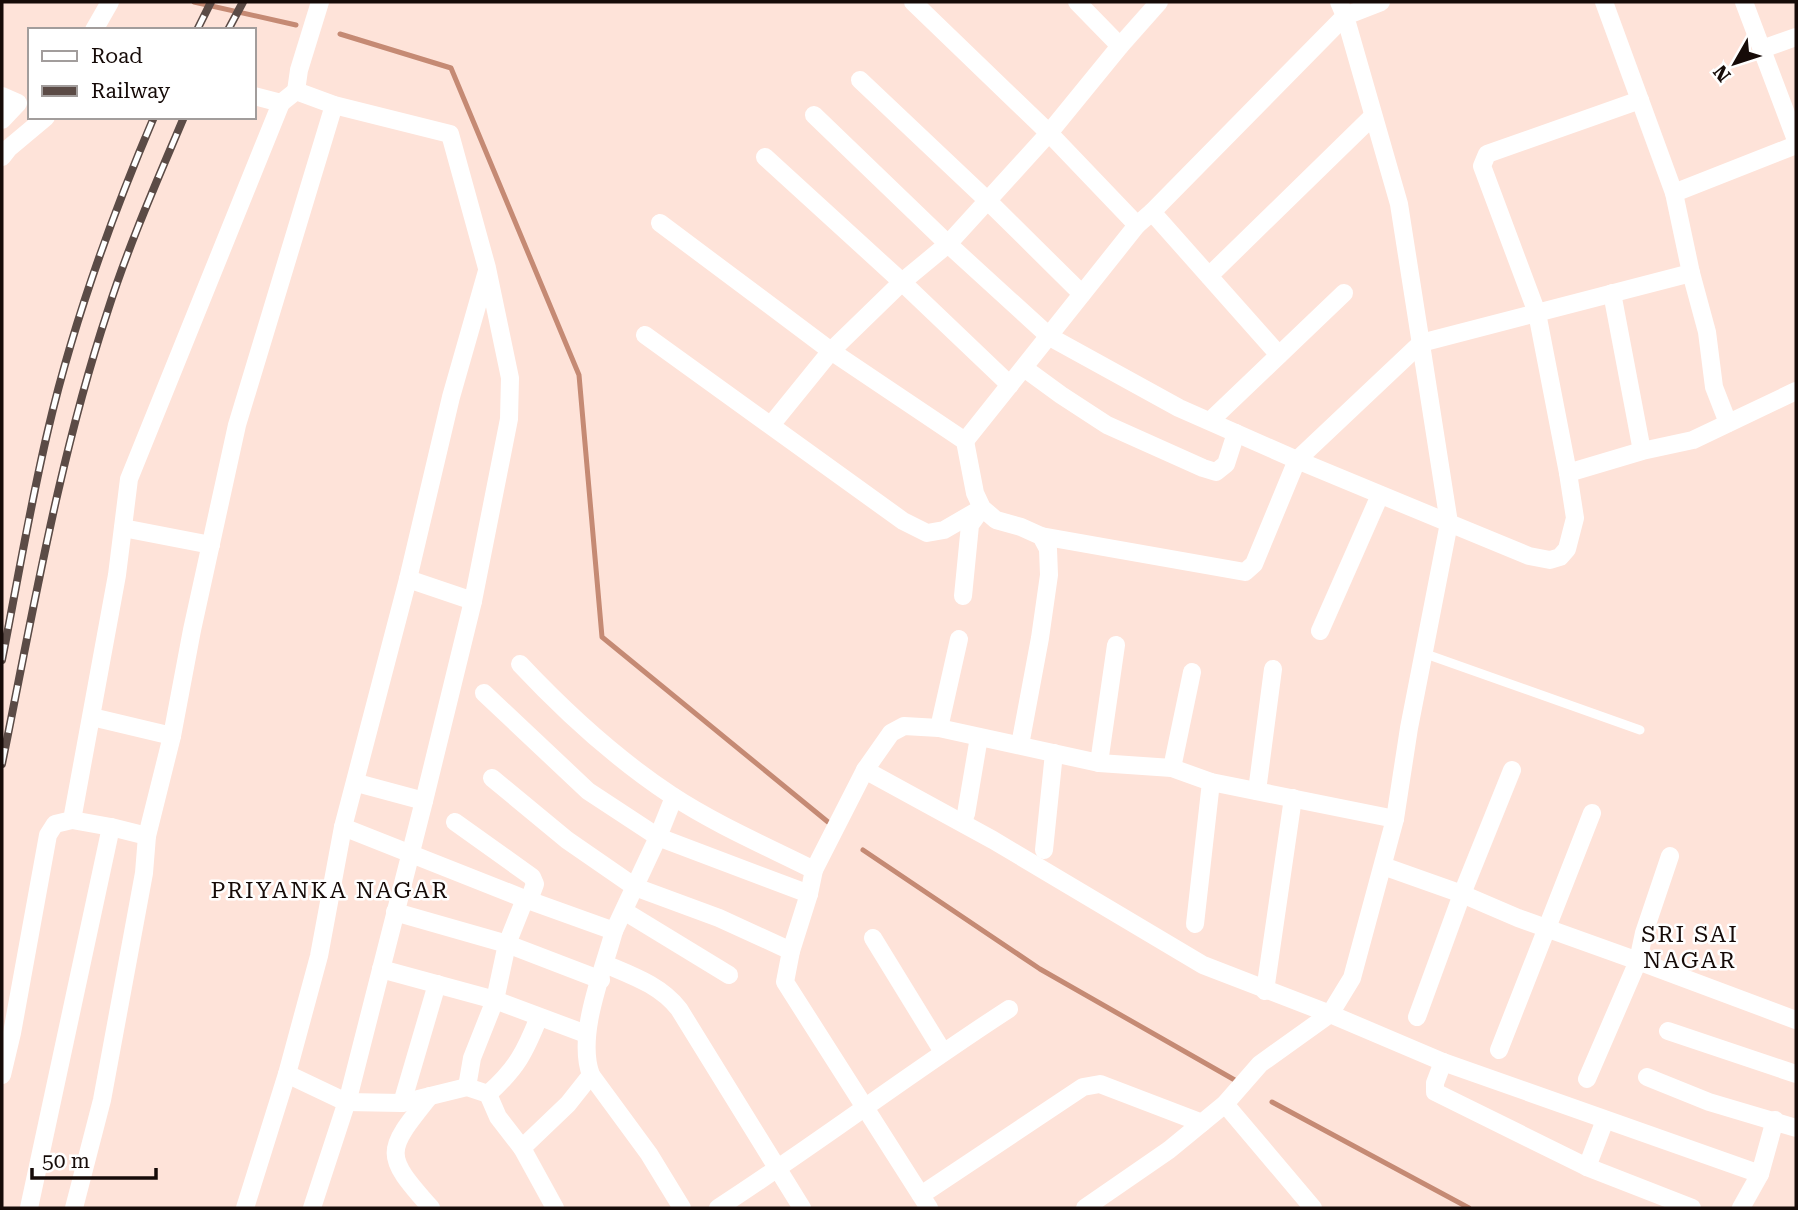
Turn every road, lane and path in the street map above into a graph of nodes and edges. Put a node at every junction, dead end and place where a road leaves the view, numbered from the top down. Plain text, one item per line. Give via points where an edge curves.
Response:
1 (110, 2) edge
2 (320, 2) edge
3 (913, 2) edge
4 (1077, 2) edge
5 (1159, 2) edge
6 (1381, 2) edge
7 (1604, 2) edge
8 (1744, 2) edge
9 (1342, 9) edge
10 (95, 28) edge
11 (1796, 37) edge
12 (1120, 46) junction
13 (1762, 49) junction
14 (860, 80) dead end
15 (2, 96) edge
16 (256, 96) edge
17 (288, 97) junction
18 (1640, 100) junction
19 (334, 105) junction
20 (814, 115) dead end
21 (1373, 116) junction
22 (44, 119) edge
23 (2, 120) edge
24 (1049, 133) junction
25 (1796, 143) edge
26 (4, 151) edge
27 (765, 157) dead end
28 (1674, 193) junction
29 (988, 201) junction
30 (1152, 212) junction
31 (660, 223) dead end
32 (1137, 225) junction
33 (948, 244) junction
34 (487, 268) junction
35 (1691, 273) junction
36 (1209, 276) junction
37 (902, 282) junction
38 (1344, 293) dead end
39 (1612, 293) junction
40 (1082, 295) junction
41 (1537, 313) junction
42 (645, 335) dead end
43 (1050, 337) junction
44 (1421, 343) junction
45 (831, 351) junction
46 (1279, 355) junction
47 (1024, 368) junction
48 (1010, 385) junction
49 (1796, 391) edge
50 (1209, 421) junction
51 (1728, 423) junction
52 (771, 425) junction
53 (1236, 433) junction
54 (965, 441) junction
55 (1642, 451) junction
56 (1297, 460) junction
57 (1567, 473) junction
58 (1380, 495) junction
59 (982, 508) junction
60 (1449, 523) junction
61 (123, 528) junction
62 (1041, 536) junction
63 (211, 545) junction
64 (408, 579) junction
65 (963, 596) dead end
66 (473, 601) junction
67 (1320, 631) dead end
68 (959, 639) dead end
69 (1116, 645) dead end
70 (1423, 653) junction
71 (520, 664) dead end
72 (1273, 670) dead end
73 (1192, 672) dead end
74 (484, 693) dead end
75 (92, 717) junction
76 (939, 728) junction
77 (1640, 730) dead end
78 (172, 736) junction
79 (979, 737) junction
80 (1020, 745) junction
81 (1054, 753) junction
82 (1098, 763) junction
83 (1172, 768) junction
84 (865, 770) junction
85 (1512, 770) dead end
86 (492, 778) dead end
87 (1211, 782) junction
88 (357, 783) junction
89 (1257, 791) junction
90 (674, 797) junction
91 (1293, 799) junction
92 (424, 801) junction
93 (1591, 813) dead end
94 (967, 814) dead end
95 (1395, 818) junction
96 (72, 820) junction
97 (455, 822) dead end
98 (111, 827) junction
99 (343, 827) junction
100 (147, 836) junction
101 (658, 837) junction
102 (1044, 850) dead end
103 (409, 852) junction
104 (1670, 856) dead end
105 (1383, 866) junction
106 (814, 870) junction
107 (635, 887) junction
108 (809, 894) junction
109 (1462, 894) junction
110 (527, 900) junction
111 (624, 911) junction
112 (396, 912) junction
113 (1195, 924) dead end
114 (1546, 927) junction
115 (614, 931) junction
116 (873, 938) dead end
117 (507, 944) junction
118 (792, 951) junction
119 (1638, 961) junction
120 (381, 969) junction
121 (603, 972) junction
122 (729, 975) dead end
123 (437, 984) junction
124 (1265, 991) junction
125 (495, 1000) junction
126 (1009, 1009) dead end
127 (1330, 1014) junction
128 (540, 1017) junction
129 (1417, 1017) dead end
130 (1796, 1020) edge
131 (1668, 1031) dead end
132 (586, 1034) junction
133 (1499, 1050) dead end
134 (943, 1052) junction
135 (1443, 1062) junction
136 (2, 1074) edge
137 (287, 1074) junction
138 (1796, 1074) edge
139 (591, 1075) junction
140 (1647, 1077) dead end
141 (1587, 1079) dead end
142 (467, 1087) junction
143 (488, 1094) junction
144 (430, 1096) junction
145 (346, 1102) junction
146 (402, 1103) junction
147 (1225, 1104) junction
148 (866, 1108) junction
149 (1605, 1120) junction
150 (1775, 1120) junction
151 (1202, 1123) junction
152 (1796, 1128) edge
153 (522, 1148) junction
154 (1587, 1167) junction
155 (778, 1170) junction
156 (1760, 1174) junction
157 (925, 1201) edge
158 (1309, 1203) edge
159 (29, 1208) edge
160 (74, 1208) edge
161 (245, 1208) edge
162 (312, 1208) edge
163 (431, 1208) edge
164 (555, 1208) edge
165 (682, 1208) edge
166 (718, 1208) edge
167 (802, 1208) edge
168 (1085, 1208) edge
169 (1288, 1208) edge
170 (1692, 1208) edge
171 (1741, 1208) edge

1 - 10 street
2 - 17 street
3 - 24 street
4 - 12 street
5 - 12 street
6 - 9 street
7 - 18 street
8 - 13 street
9 - 21 street
9 - 30 street
11 - 13 street
12 - 24 street
13 - 25 street
14 - 29 street
15 - 23 street via 18,103
16 - 17 street
17 - 19 street
17 - 61 street via 129,479
18 - 28 street
18 - 41 street via 1486,155 1482,166
19 - 34 street via 450,134
19 - 63 street via 237,425
20 - 33 street
21 - 36 street
21 - 44 street via 1399,204
22 - 26 street
24 - 29 street
24 - 32 street
25 - 28 street
27 - 37 street
28 - 35 street
29 - 33 street
29 - 40 street
30 - 32 street
30 - 36 street
31 - 45 street
32 - 40 street
33 - 37 street
33 - 43 street
34 - 64 street
34 - 66 street via 510,378 509,419
35 - 39 street
35 - 51 street via 1707,332 1714,387
36 - 46 street
37 - 45 street
37 - 48 street
38 - 46 street
39 - 41 street
39 - 55 street
40 - 43 street
41 - 44 street
41 - 57 street
42 - 52 street
43 - 47 street
43 - 50 street
44 - 56 street
44 - 60 street
45 - 52 street
45 - 54 street
46 - 50 street
47 - 48 street
47 - 53 street via 1107,425 1216,472 1226,464
48 - 54 street
49 - 51 street
50 - 53 street
51 - 55 street via 1693,440
52 - 59 street via 903,521 927,533 944,530
53 - 56 street
54 - 59 street
55 - 57 street
56 - 58 street
56 - 62 street via 1254,564 1245,572
57 - 60 street via 1575,518 1567,549 1560,557 1529,556
58 - 60 street
58 - 67 street
59 - 62 street via 996,520
59 - 65 street via 970,525
60 - 70 street
61 - 63 street
61 - 75 street
62 - 80 street via 1048,549 1049,575
63 - 78 street
64 - 66 street
64 - 88 street
66 - 92 street
68 - 76 street
69 - 82 street
70 - 77 lane
70 - 95 street
71 - 90 street via 562,709
72 - 89 street
73 - 83 street
74 - 101 street via 588,791
75 - 78 street
75 - 96 street
76 - 79 street
76 - 84 street via 904,726 891,733
78 - 100 street
79 - 80 street
79 - 94 street
80 - 81 street
81 - 82 street
81 - 102 street
82 - 83 street
83 - 87 street
84 - 106 street
84 - 124 street via 1203,965
85 - 109 street
86 - 107 street via 567,840
87 - 89 street
87 - 113 street
88 - 92 street
88 - 99 street
89 - 91 street
90 - 101 street
90 - 106 street
91 - 95 street
91 - 124 street
92 - 103 street
93 - 114 street
95 - 105 street
96 - 98 street
96 - 136 street via 55,824 48,835
97 - 110 street via 532,877 535,884
98 - 100 street
98 - 159 street
99 - 103 street
99 - 137 street via 319,956
100 - 160 street via 102,1100
101 - 107 street
101 - 108 street
103 - 110 street
103 - 112 street
104 - 119 street
105 - 109 street
105 - 127 street via 1352,978
106 - 108 street
107 - 111 street
107 - 118 street
108 - 118 street
109 - 114 street
109 - 129 street
110 - 115 street
110 - 117 street
111 - 115 street
111 - 122 street
112 - 117 street
112 - 120 street
114 - 119 street
114 - 133 street
115 - 121 street
116 - 134 street
117 - 121 street
117 - 125 street
118 - 148 street via 785,982
119 - 130 street
119 - 141 street
120 - 123 street
120 - 145 street
121 - 132 street
121 - 155 street via 648,983 680,1009
123 - 125 street
123 - 146 street
124 - 127 street
125 - 128 street
125 - 142 street via 472,1058
126 - 134 street
127 - 135 street
127 - 147 street via 1260,1064
128 - 132 street
128 - 143 street via 510,1074
131 - 138 street
132 - 139 street
134 - 148 street
135 - 149 street
135 - 154 street via 1435,1092
137 - 145 street
137 - 161 street
139 - 153 street
139 - 165 street
140 - 150 street via 1709,1102
142 - 143 street
142 - 144 street
143 - 153 street via 498,1117
144 - 146 street
144 - 163 street via 397,1143 394,1160
145 - 146 street
145 - 162 street
147 - 151 street
147 - 158 street
148 - 155 street
148 - 157 street
149 - 154 street
149 - 156 street
150 - 152 street
150 - 156 street
151 - 157 street via 1093,1084
151 - 168 street
153 - 164 street
154 - 170 street
155 - 166 street
155 - 167 street
156 - 171 street
158 - 169 street

